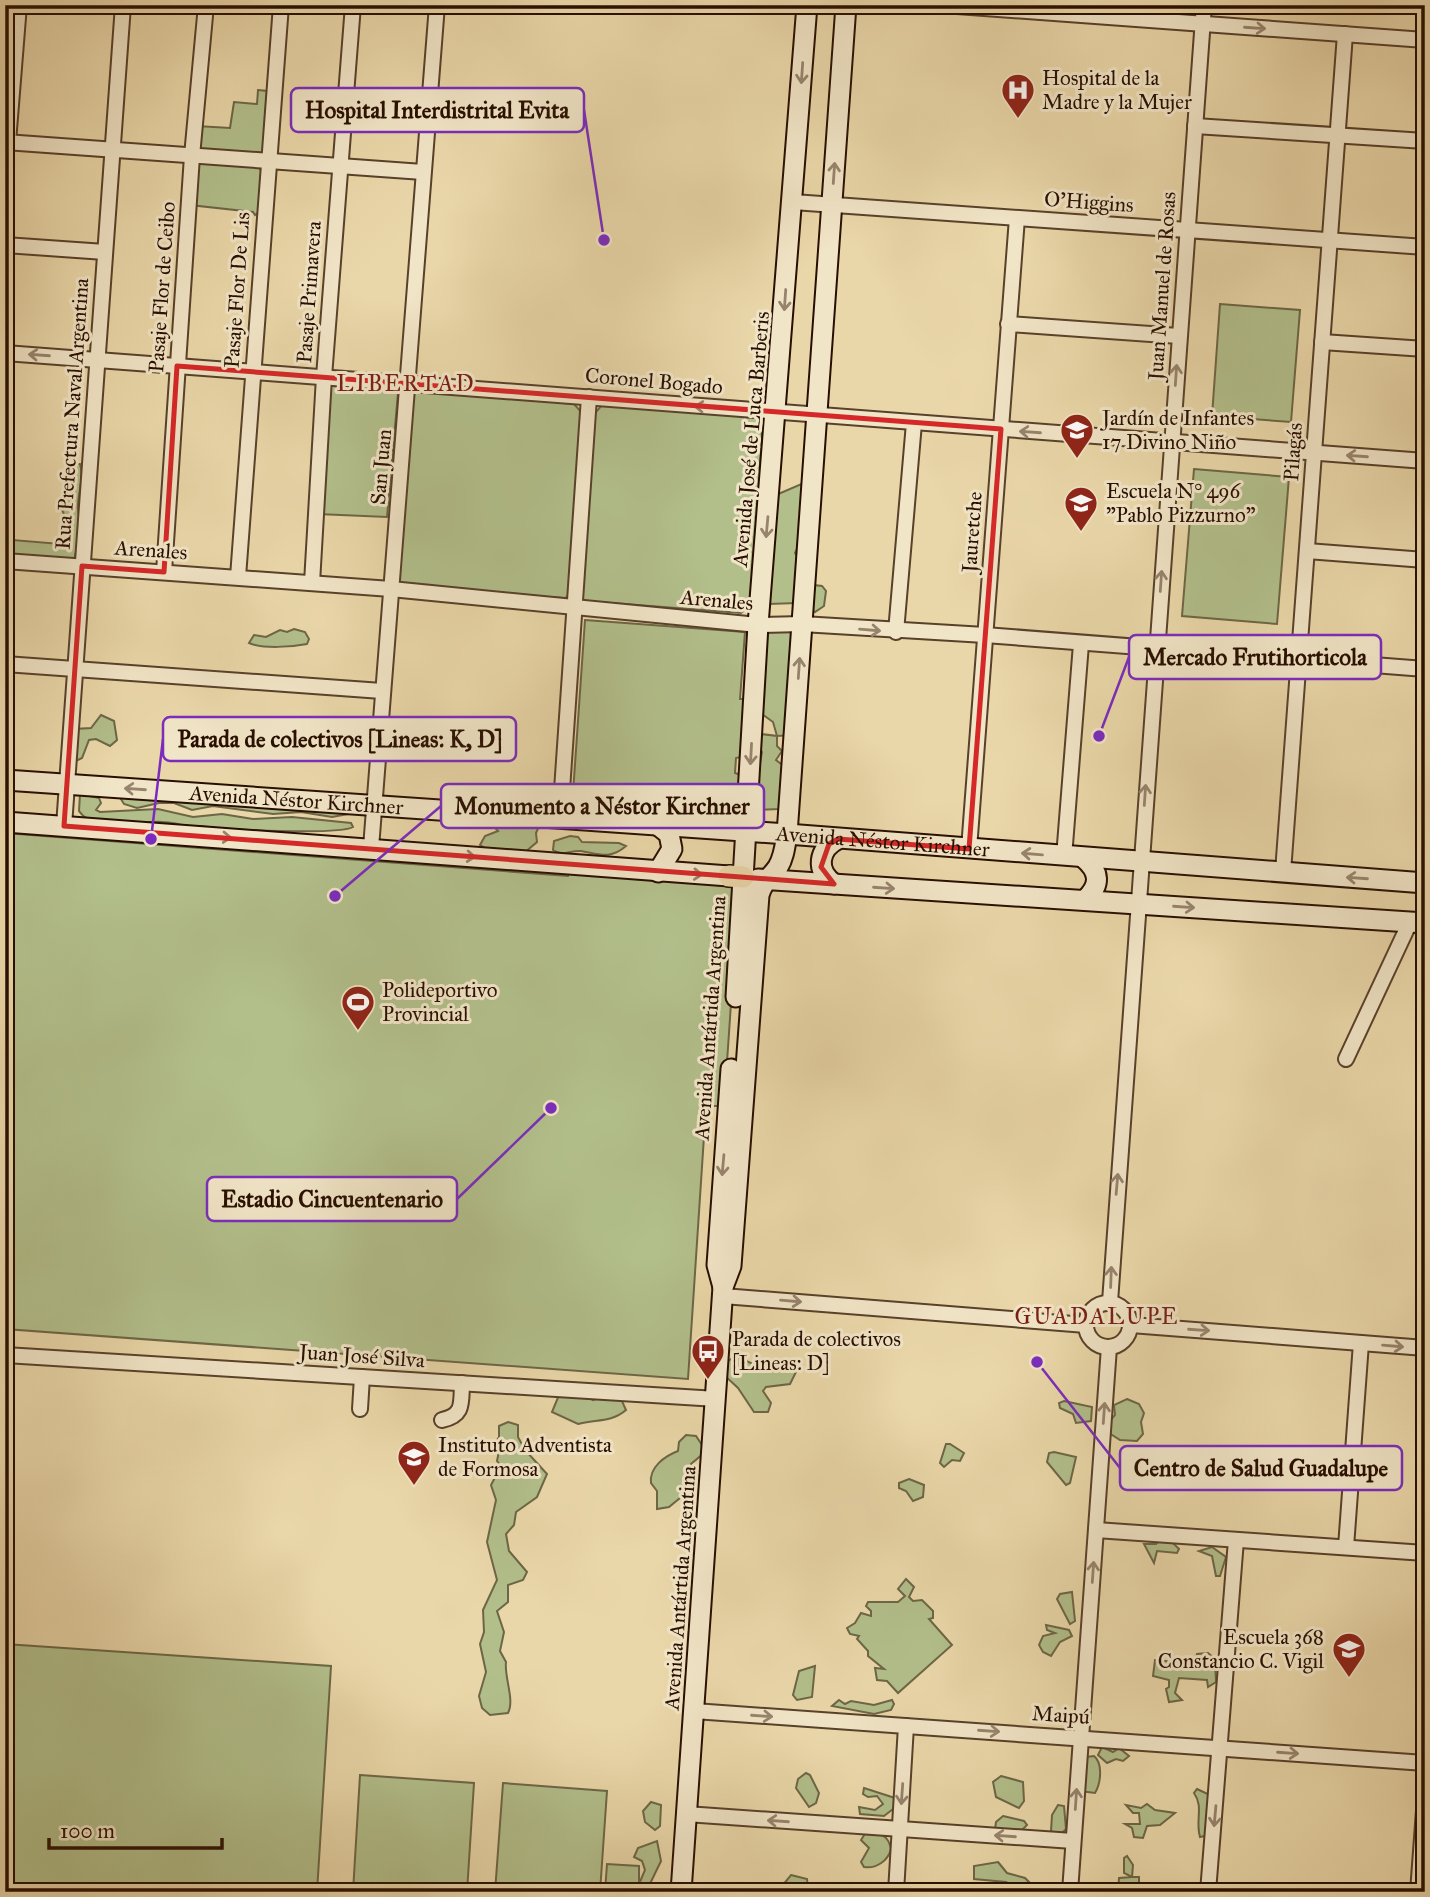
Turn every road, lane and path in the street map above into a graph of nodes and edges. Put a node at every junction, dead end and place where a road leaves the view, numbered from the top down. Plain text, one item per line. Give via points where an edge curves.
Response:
1 (19, 5) edge
2 (123, 5) edge
3 (206, 5) edge
4 (281, 5) edge
5 (353, 5) edge
6 (437, 5) edge
7 (807, 5) edge
8 (846, 5) edge
9 (943, 5) edge
10 (1204, 5) edge
11 (1203, 24) junction
12 (1345, 34) junction
13 (1425, 40) edge
14 (1195, 126) junction
15 (1338, 135) junction
16 (1425, 141) edge
17 (7, 142) edge
18 (112, 150) junction
19 (192, 156) junction
20 (268, 161) junction
21 (339, 166) junction
22 (424, 172) junction
23 (793, 202) junction
24 (831, 205) junction
25 (1017, 218) junction
26 (1187, 230) junction
27 (1330, 241) junction
28 (5, 245) edge
29 (1425, 247) edge
30 (105, 252) junction
31 (1008, 324) junction
32 (1179, 336) junction
33 (1322, 342) junction
34 (1425, 349) edge
35 (5, 353) edge
36 (97, 360) junction
37 (177, 366) junction
38 (253, 372) junction
39 (324, 377) junction
40 (410, 384) junction
41 (589, 397) junction
42 (777, 412) junction
43 (817, 415) junction
44 (914, 423) junction
45 (1001, 429) junction
46 (1171, 443) junction
47 (1314, 453) junction
48 (1425, 461) edge
49 (1307, 551) junction
50 (1425, 560) edge
51 (5, 561) edge
52 (82, 566) junction
53 (164, 572) junction
54 (238, 577) junction
55 (312, 583) junction
56 (391, 589) junction
57 (572, 607) junction
58 (802, 624) junction
59 (758, 625) junction
60 (896, 632) junction
61 (985, 635) junction
62 (1081, 644) junction
63 (1156, 649) junction
64 (1298, 659) junction
65 (5, 664) edge
66 (1425, 669) edge
67 (75, 670) junction
68 (382, 691) junction
69 (5, 780) edge
70 (66, 785) junction
71 (374, 806) junction
72 (560, 820) junction
73 (5, 822) edge
74 (64, 825) junction
75 (659, 826) junction
76 (746, 832) junction
77 (787, 834) junction
78 (838, 839) junction
79 (371, 848) junction
80 (969, 849) junction
81 (1074, 858) junction
82 (1140, 863) junction
83 (658, 872) junction
84 (1283, 872) junction
85 (745, 878) junction
86 (1425, 883) edge
87 (834, 884) junction
88 (1085, 900) junction
89 (1138, 904) junction
90 (1417, 923) edge
91 (1346, 1059) dead end
92 (723, 1292) junction
93 (1110, 1303) junction
94 (1086, 1325) junction
95 (1130, 1325) junction
96 (1361, 1343) junction
97 (1109, 1347) junction
98 (1425, 1348) edge
99 (5, 1355) edge
100 (362, 1377) junction
101 (462, 1383) junction
102 (717, 1399) junction
103 (360, 1409) dead end
104 (442, 1420) dead end
105 (1096, 1530) junction
106 (1236, 1540) junction
107 (1346, 1548) junction
108 (1425, 1553) edge
109 (694, 1711) junction
110 (906, 1726) junction
111 (1080, 1738) junction
112 (1220, 1748) junction
113 (1425, 1763) edge
114 (1425, 1797) edge
115 (686, 1814) junction
116 (900, 1829) junction
117 (1073, 1841) junction
118 (681, 1892) edge
119 (896, 1892) edge
120 (1070, 1892) edge
121 (1208, 1892) edge
122 (1418, 1892) edge

1 - 17 street
2 - 18 street, Rua Prefectura Naval Argentina
3 - 19 street, Pasaje Flor de Ceibo
4 - 20 street, Pasaje Flor De Lis
5 - 21 street, Pasaje Primavera
6 - 22 street, San Juan
7 -> 23 main road, Avenida José de Luca Barberis
24 -> 8 main road
9 - 11 street
10 - 11 street, Juan Manuel de Rosas
11 -> 12 street
11 - 14 street, Juan Manuel de Rosas
12 - 13 street
12 - 15 street, Pilagás
14 - 15 street
14 - 26 street, Juan Manuel de Rosas
15 - 16 street
15 - 27 street, Pilagás
17 - 18 street
18 - 19 street
18 - 30 street, Rua Prefectura Naval Argentina
19 - 20 street
19 - 37 street, Pasaje Flor de Ceibo
20 - 21 street
20 - 38 street, Pasaje Flor De Lis
21 - 22 street
21 - 39 street, Pasaje Primavera
22 - 40 street, San Juan
23 - 24 street, O'Higgins
23 -> 42 main road, Avenida José de Luca Barberis
24 - 25 street, O'Higgins
24 - 43 main road
25 - 26 street, O'Higgins
25 - 31 street, Jauretche
26 - 27 street, O'Higgins
26 - 32 street, Juan Manuel de Rosas
27 - 29 street, O'Higgins
27 - 33 street, Pilagás
28 - 30 street
30 - 36 street, Rua Prefectura Naval Argentina
31 - 32 street
31 - 45 street, Jauretche
46 -> 32 street, Juan Manuel de Rosas
33 - 34 street
33 - 47 street, Pilagás
36 -> 35 street, Coronel Bogado
36 - 37 street, Coronel Bogado
36 - 52 street, Rua Prefectura Naval Argentina
37 - 38 street, Coronel Bogado
37 - 53 street, Pasaje Flor de Ceibo
38 - 39 street, Coronel Bogado
38 - 54 street, Pasaje Flor De Lis
39 - 40 street, Coronel Bogado
39 - 55 street, Pasaje Primavera
40 - 41 street, Coronel Bogado
40 - 56 street, San Juan
42 -> 41 street, Coronel Bogado
41 - 57 street
42 - 43 street, Coronel Bogado
42 -> 59 main road, Avenida José de Luca Barberis
43 - 44 street, Coronel Bogado
43 - 58 main road
44 - 45 street, Coronel Bogado
44 - 60 street
46 -> 45 street, Coronel Bogado
45 - 61 street, Jauretche
46 - 47 street, Coronel Bogado
63 -> 46 street, Juan Manuel de Rosas
48 -> 47 street, Coronel Bogado
47 - 49 street, Pilagás
49 - 50 street
49 - 64 street, Pilagás
51 - 52 street, Arenales
52 - 53 street, Arenales
52 - 67 street, Rua Prefectura Naval Argentina
53 - 54 street, Arenales
54 - 55 street, Arenales
55 - 56 street, Arenales
56 - 57 street, Arenales
56 - 68 street, San Juan
57 - 59 street, Arenales
57 - 72 street
58 - 59 street, Arenales
58 -> 60 street, Arenales
77 -> 58 main road
59 -> 76 main road, Avenida José de Luca Barberis
60 - 61 street, Arenales
61 - 62 street, Arenales
61 - 80 street, Jauretche
62 - 63 street, Arenales
62 - 81 street
63 - 64 street, Arenales
82 -> 63 street, Juan Manuel de Rosas
64 - 66 street, Arenales
64 - 84 street, Pilagás
65 - 67 street
67 - 68 street
67 - 70 street, Rua Prefectura Naval Argentina
68 - 71 street, San Juan
69 - 70 main road, Avenida Néstor Kirchner
71 -> 70 main road, Avenida Néstor Kirchner
70 - 74 street, Rua Prefectura Naval Argentina
71 - 72 main road, Avenida Néstor Kirchner
71 - 79 street, San Juan
72 - 75 main road, Avenida Néstor Kirchner
73 - 74 main road, Avenida Néstor Kirchner
74 -> 79 main road, Avenida Néstor Kirchner
75 - 76 main road, Avenida Néstor Kirchner
75 - 83 main road via 668,834 672,849
76 - 77 main road, Avenida Néstor Kirchner
76 - 85 main road, Avenida José de Luca Barberis
77 - 78 main road, Avenida Néstor Kirchner
77 - 85 main road via 777,869
78 - 80 main road, Avenida Néstor Kirchner
78 - 87 main road via 828,844 822,855 825,878
79 -> 83 main road, Avenida Néstor Kirchner
81 -> 80 main road, Avenida Néstor Kirchner
81 - 82 main road, Avenida Néstor Kirchner
81 - 88 main road via 1097,874 1097,884
82 - 84 main road, Avenida Néstor Kirchner
82 - 89 street, Juan Manuel de Rosas
83 -> 85 main road, Avenida Néstor Kirchner
86 -> 84 main road, Avenida Néstor Kirchner
85 - 87 main road, Avenida Néstor Kirchner
85 - 92 main road, Avenida Antártida Argentina via 717,1265
87 -> 88 main road, Avenida Néstor Kirchner
88 - 89 main road, Avenida Néstor Kirchner
89 -> 90 main road, Avenida Néstor Kirchner
93 -> 89 street, Juan Manuel de Rosas
90 - 91 street
92 -> 94 street
92 - 102 main road, Avenida Antártida Argentina
93 - 94 street via 1093,1308
93 - 95 street via 1128,1314
94 - 97 street via 1093,1341
95 -> 96 street
95 - 97 street via 1124,1340
96 -> 98 street
96 - 107 street
105 -> 97 street
99 - 100 street, Juan José Silva
100 - 101 street, Juan José Silva
100 - 103 street
101 - 102 street, Juan José Silva
101 - 104 street via 461,1410
102 - 109 main road, Avenida Antártida Argentina
105 - 106 street
111 -> 105 street
106 - 107 street
106 - 112 street
107 - 108 street
109 -> 110 street, Maipú
109 - 115 main road, Avenida Antártida Argentina
110 -> 111 street, Maipú
110 -> 116 street
111 - 112 street, Maipú
117 -> 111 street
112 -> 113 street, Maipú
112 -> 121 street
114 - 122 street
116 -> 115 street
115 - 118 main road, Avenida Antártida Argentina
117 -> 116 street
116 - 119 street
117 - 120 street

